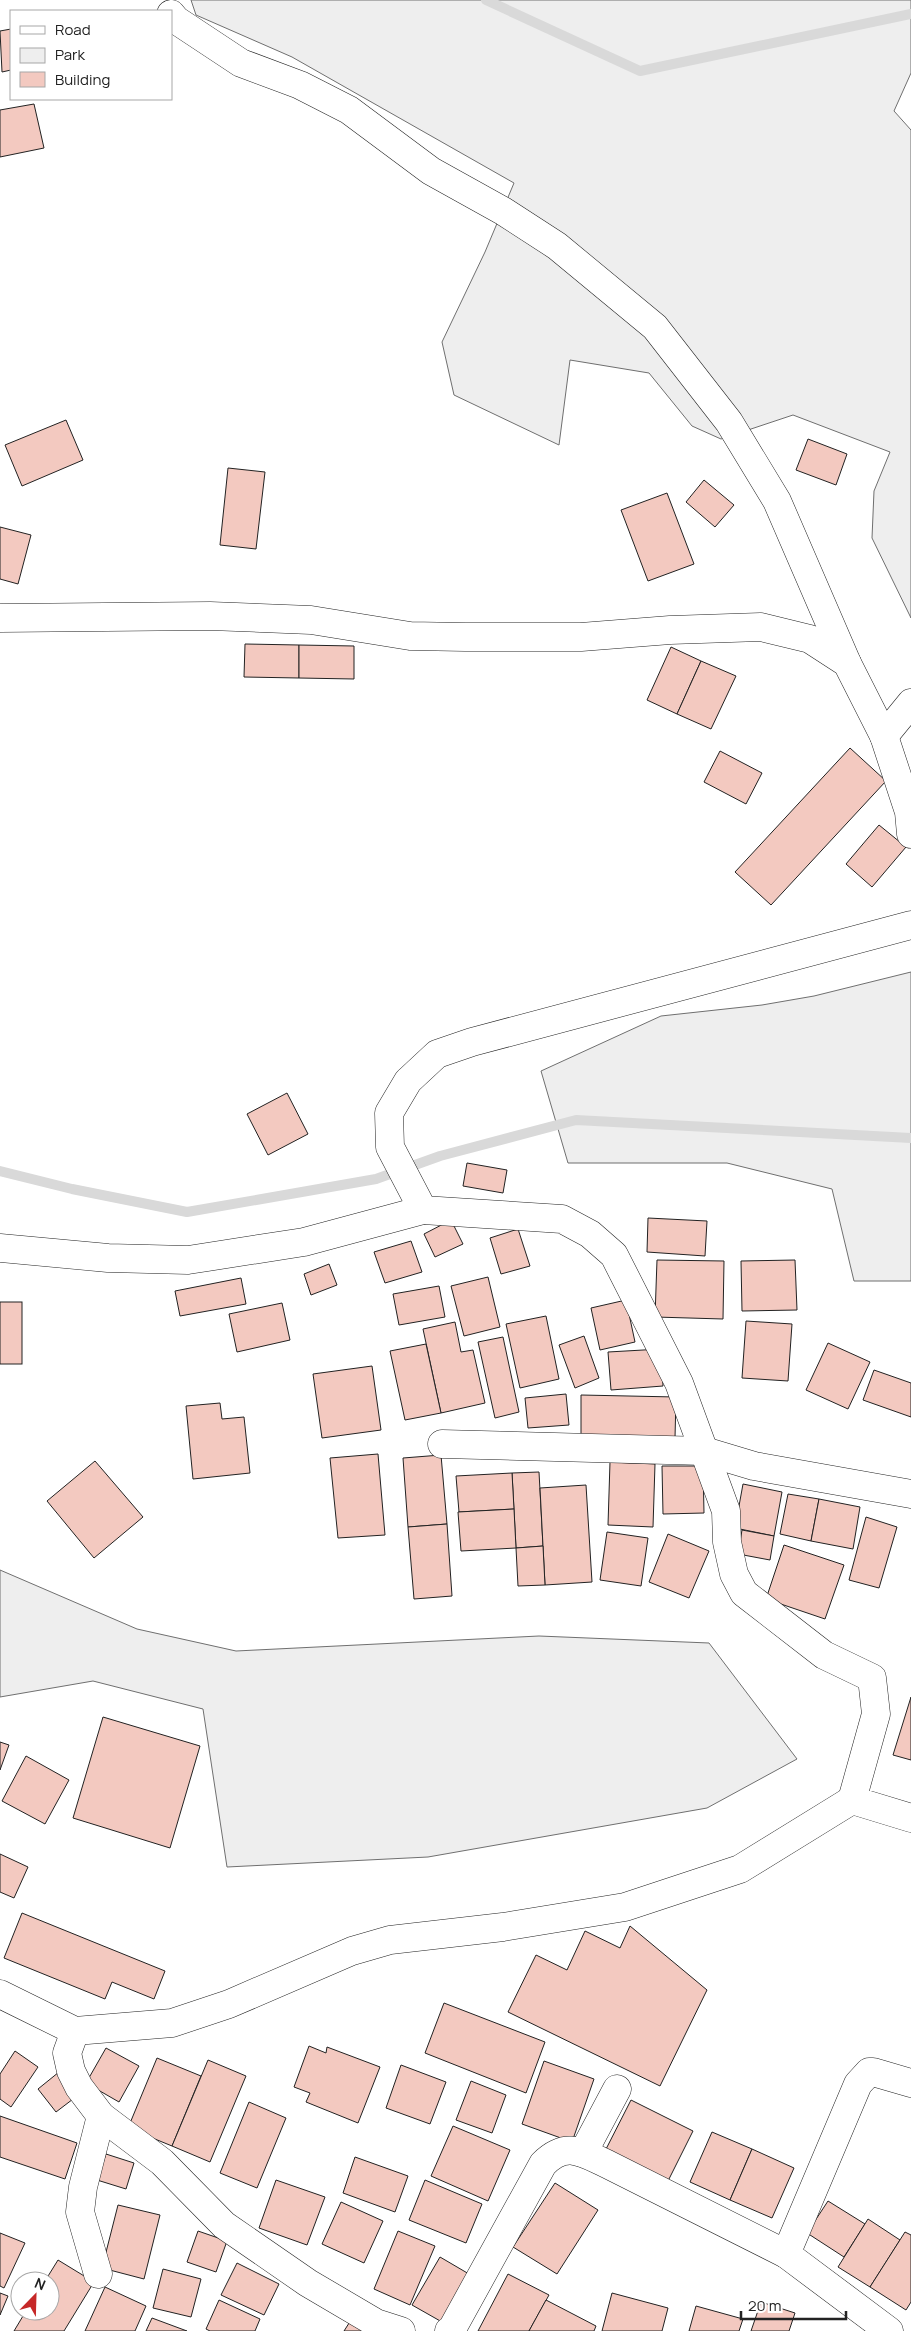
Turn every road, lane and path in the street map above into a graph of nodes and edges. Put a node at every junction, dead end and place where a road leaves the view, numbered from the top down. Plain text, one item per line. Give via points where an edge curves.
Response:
1 (160, 0) edge
2 (168, 10) edge
3 (172, 15) edge
4 (0, 618) edge
5 (847, 663) junction
6 (911, 703) edge
7 (884, 736) junction
8 (911, 834) edge
9 (911, 926) edge
10 (418, 1199) junction
11 (0, 1248) edge
12 (442, 1444) dead end
13 (704, 1451) junction
14 (911, 1494) edge
15 (852, 1800) junction
16 (911, 1818) edge
17 (0, 1994) edge
18 (75, 2031) junction
19 (911, 2083) edge
20 (617, 2090) dead end
21 (101, 2116) junction
22 (583, 2153) junction
23 (786, 2254) junction
24 (98, 2274) dead end
25 (401, 2331) edge
26 (449, 2331) edge
27 (889, 2331) edge

1 - 2 street
3 - 5 street via 241,63 300,85 349,110 432,171 557,246 655,327 729,422 777,501
4 - 5 street via 210,616 311,620 410,636 465,638 581,637 761,627 810,639
5 - 7 street
6 - 7 street
7 - 8 street via 909,812
9 - 10 street via 501,1034 437,1054 408,1081 389,1113 390,1147
10 - 11 street via 304,1242 188,1260 108,1258
10 - 13 street via 562,1219 590,1234 614,1255 680,1383
12 - 13 street
13 - 14 street via 754,1466
13 - 15 street via 726,1511 732,1566 744,1593 824,1655 872,1678 876,1714
15 - 16 street
15 - 18 street via 740,1869 626,1908 390,1940 352,1951 229,2004 172,2023
17 - 18 street
18 - 21 street via 67,2053 71,2071
19 - 23 street via 869,2072 858,2084
20 - 22 street
21 - 24 street via 83,2186 80,2212
21 - 25 street via 162,2162 224,2225 308,2283 376,2323
22 - 23 street
22 - 26 street via 567,2149 553,2154 543,2164
23 - 27 street

